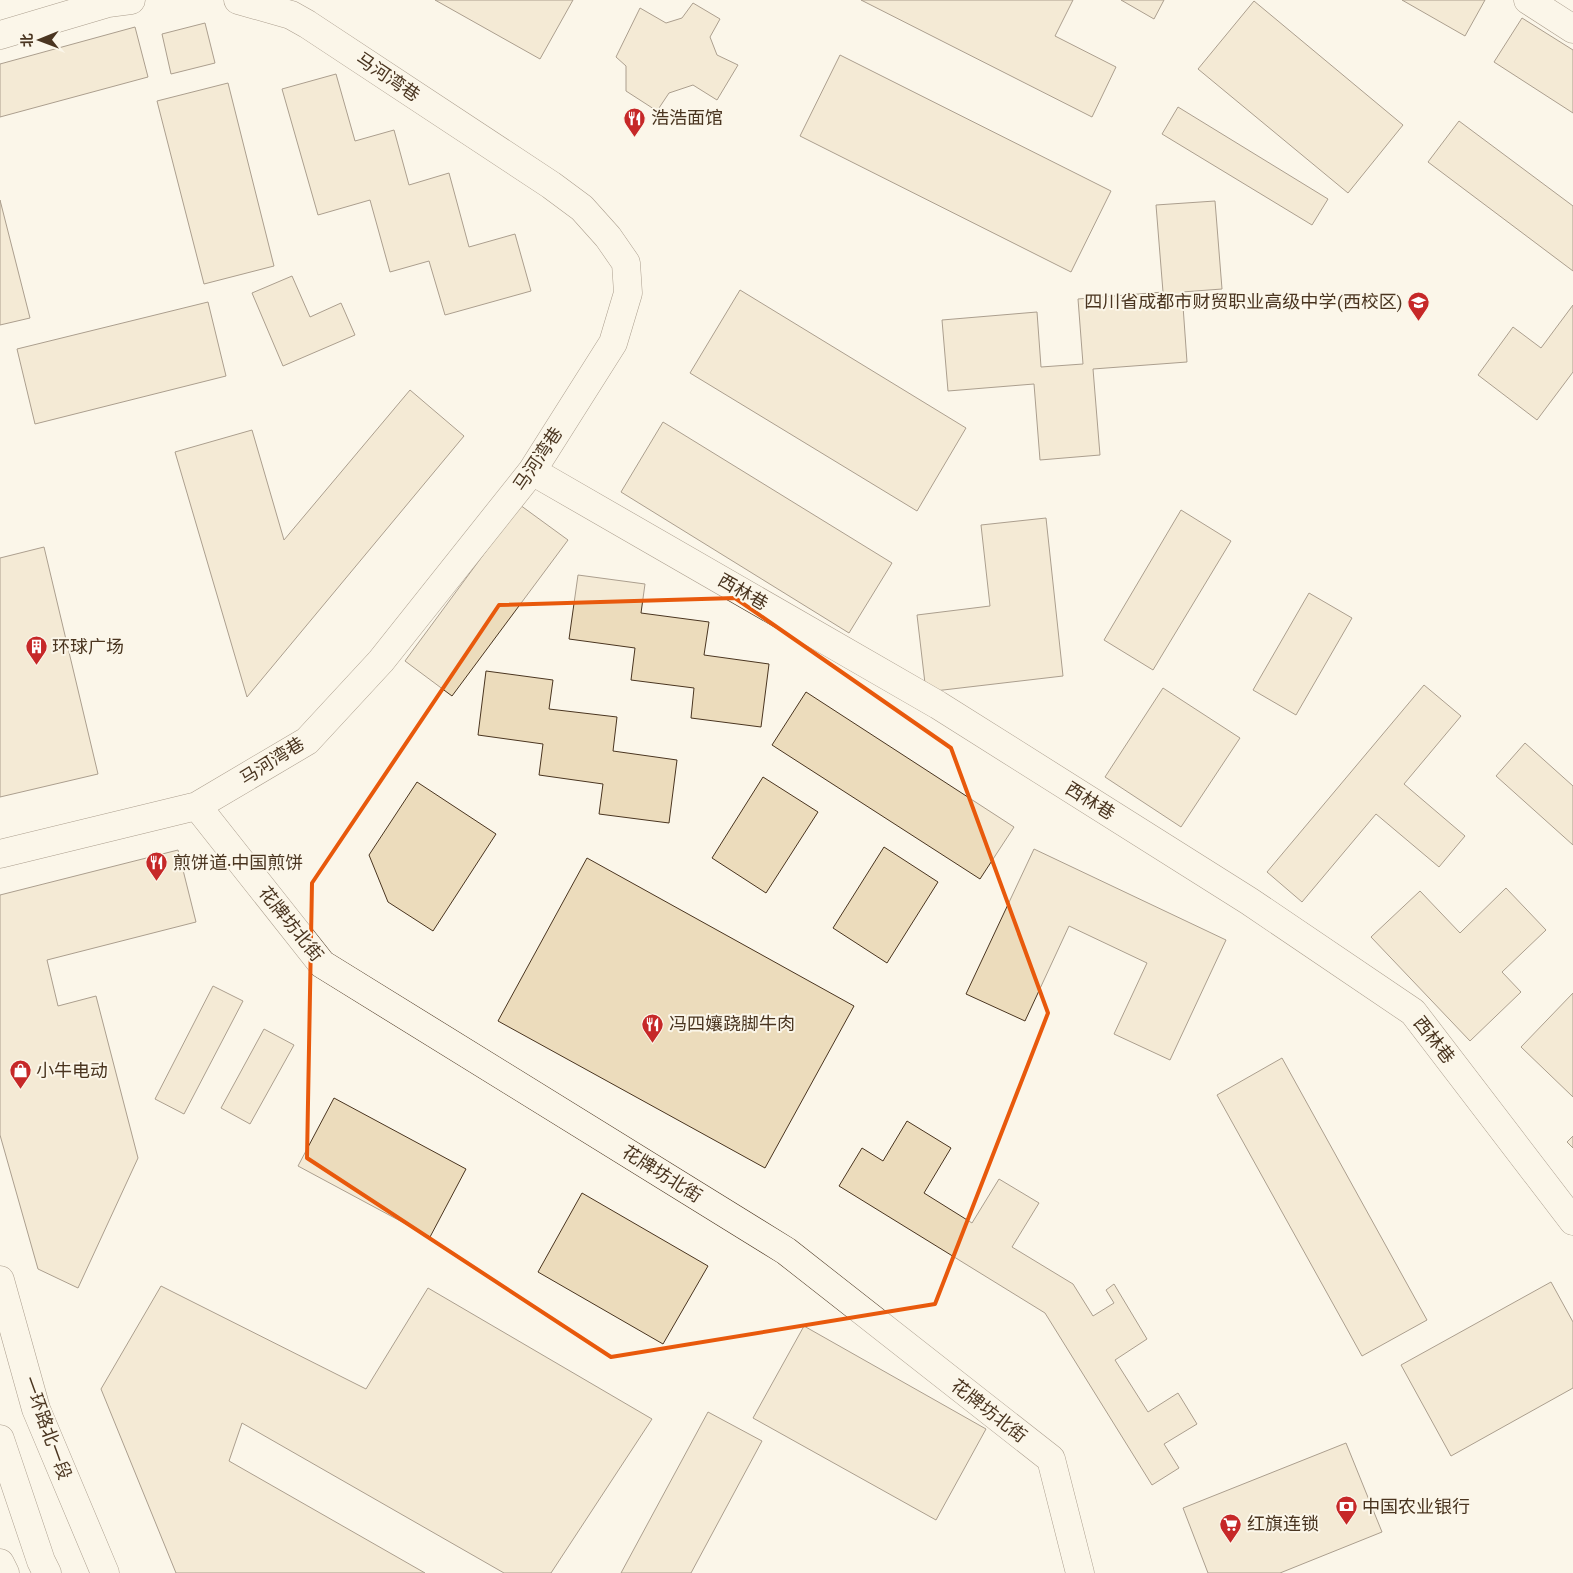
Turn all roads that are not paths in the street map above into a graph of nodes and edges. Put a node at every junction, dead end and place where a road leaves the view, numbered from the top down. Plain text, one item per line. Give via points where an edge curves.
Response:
1 (126, 0) edge
2 (238, 0) edge
3 (1528, 0) edge
4 (296, 7) edge
5 (1573, 29) edge
6 (0, 35) edge
7 (532, 471) junction
8 (197, 806) junction
9 (0, 854) edge
10 (1573, 1221) edge
11 (0, 1280) edge
12 (1, 1443) edge
13 (0, 1563) edge
14 (5, 1573) edge
15 (47, 1573) edge
16 (105, 1573) edge
17 (1080, 1573) edge

1 - 6 street
2 - 4 street, 马河湾巷
3 - 5 street
4 - 7 street, 马河湾巷 via 307,24 582,208 626,263 628,293 613,343
7 - 8 street, 马河湾巷 via 381,661 307,741
7 - 10 street, 西林巷 via 938,705 1249,901 1413,1012
8 - 9 street, 马河湾巷
8 - 17 street, 花牌坊北街 via 322,964 786,1251 1051,1459
11 - 16 street, 一环路北一段 via 36,1409
12 - 15 street
13 - 14 street

